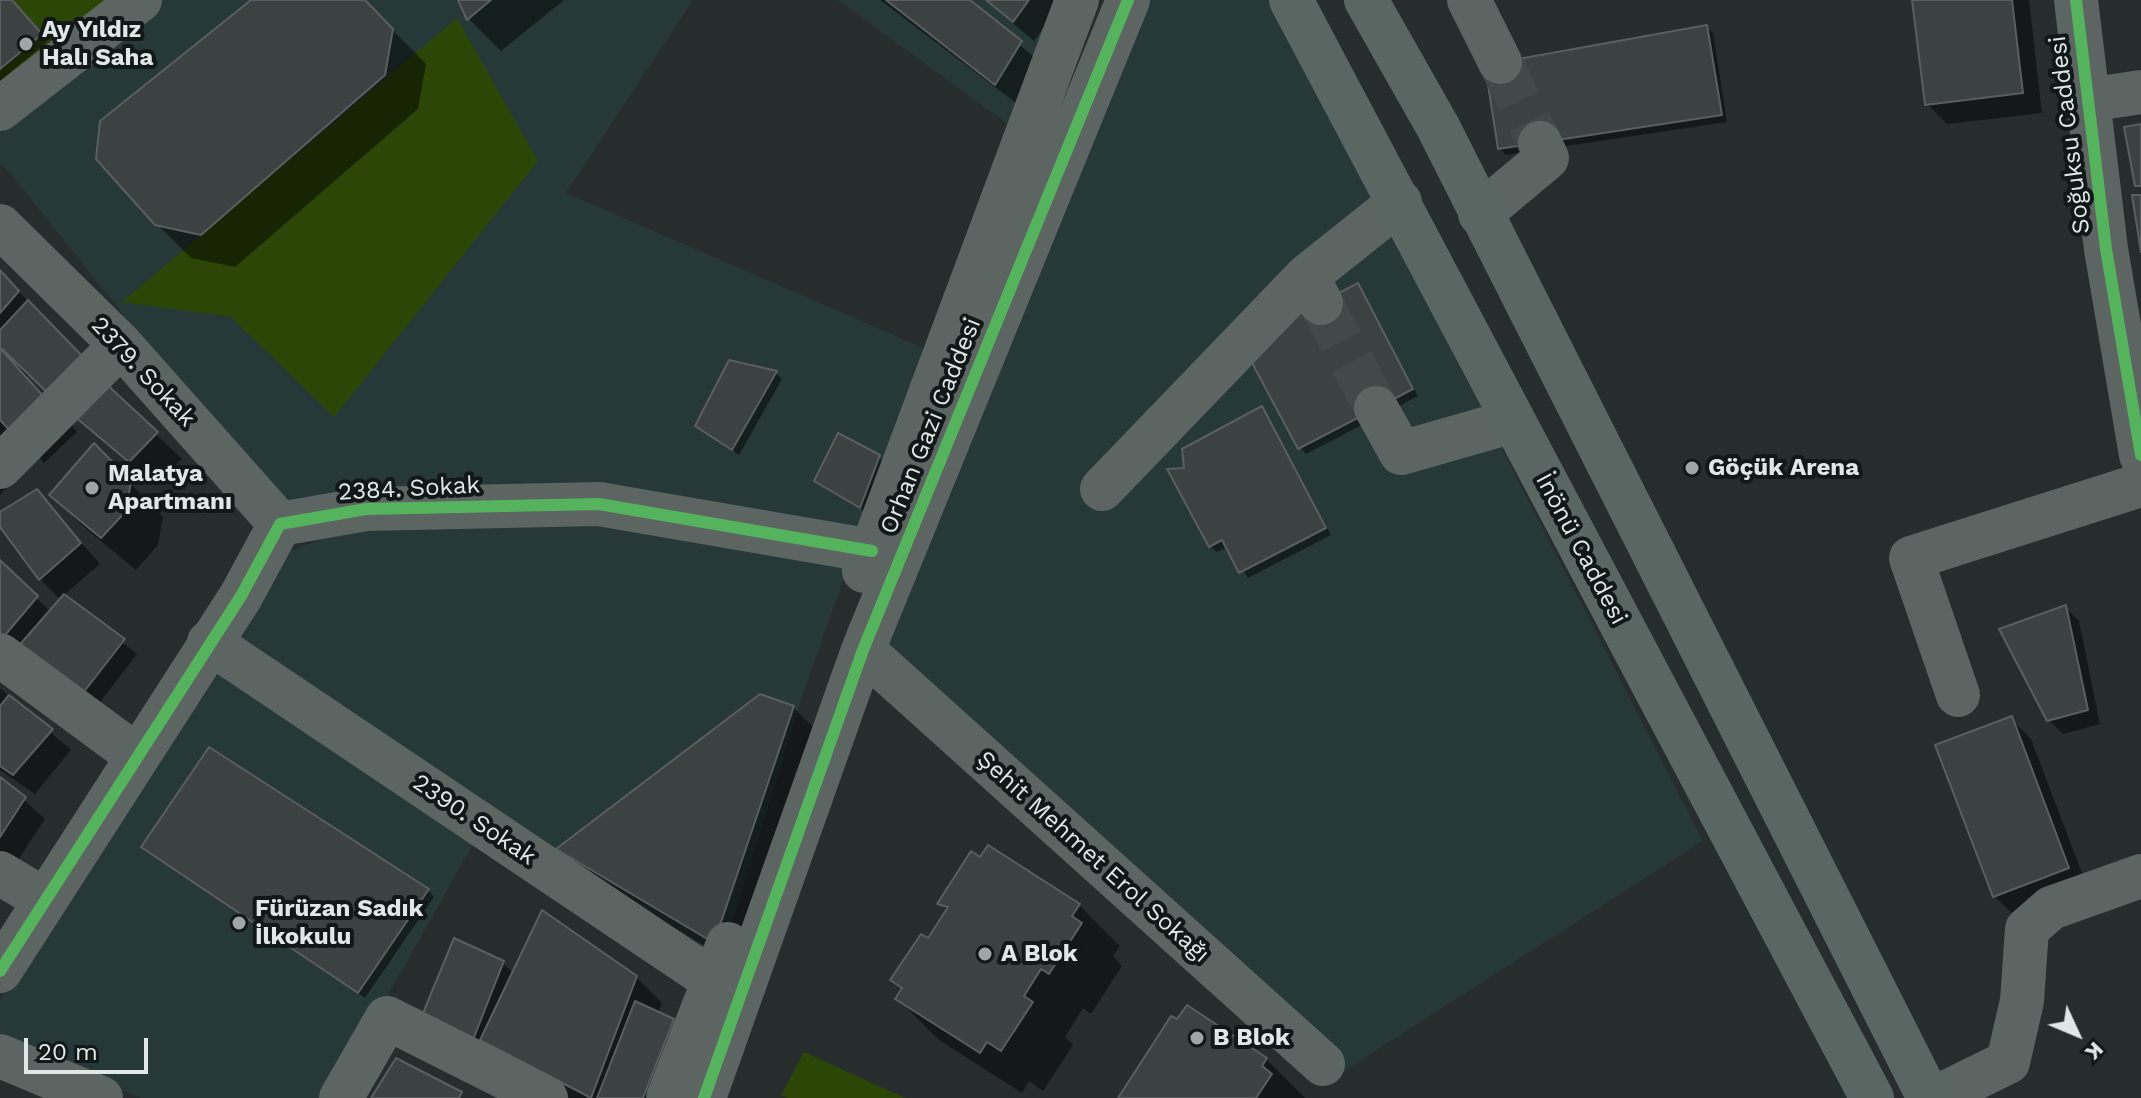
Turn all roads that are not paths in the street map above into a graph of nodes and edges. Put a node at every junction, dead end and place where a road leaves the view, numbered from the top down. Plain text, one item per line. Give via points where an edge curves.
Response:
1 (140, 0) edge
2 (1077, 0) edge
3 (1128, 0) edge
4 (1291, 0) edge
5 (1366, 0) edge
6 (1469, 0) edge
7 (2076, 0) edge
8 (1500, 62) tunnel mouth
9 (2141, 92) edge
10 (2088, 100) junction
11 (0, 109) edge
12 (1540, 143) dead end
13 (1400, 202) junction
14 (1480, 214) junction
15 (0, 226) edge
16 (2126, 276) edge
17 (121, 345) junction
18 (1376, 408) tunnel mouth
19 (1513, 421) junction
20 (2141, 455) edge
21 (0, 467) edge
22 (2141, 485) edge
23 (1102, 489) dead end
24 (280, 524) junction
25 (872, 551) junction
26 (209, 642) junction
27 (863, 650) junction
28 (0, 655) edge
29 (1958, 695) dead end
30 (137, 756) junction
31 (0, 873) edge
32 (2141, 876) edge
33 (45, 900) junction
34 (0, 971) edge
35 (728, 987) junction
36 (0, 1056) edge
37 (1323, 1064) dead end
38 (101, 1098) edge
39 (341, 1098) edge
40 (546, 1098) edge
41 (668, 1098) edge
42 (704, 1098) edge
43 (1872, 1098) edge
44 (1932, 1098) edge

1 - 11 street
2 - 25 street, Orhan Gazi Caddesi
3 - 27 street, Orhan Gazi Caddesi
4 - 13 main road, İnönü Caddesi
5 - 14 main road
6 - 8 street
7 - 10 street, Soğuksu Caddesi
9 - 10 street
10 - 16 street, Soğuksu Caddesi
12 - 14 street via 1547,158
13 - 19 main road, İnönü Caddesi
13 - 23 street
14 - 44 main road
15 - 17 street, 2379. Sokak
16 - 20 street, Soğuksu Caddesi
17 - 21 street
17 - 24 street, 2379. Sokak
18 - 19 street via 1401,453
19 - 43 main road, İnönü Caddesi
22 - 29 street via 1911,558
24 - 25 street, 2384. Sokak via 366,509 599,504
24 - 26 street
25 - 35 street, Orhan Gazi Caddesi
26 - 30 street
26 - 35 street, 2390. Sokak
27 - 35 street, Orhan Gazi Caddesi
27 - 37 street, Şehit Mehmet Erol Sokağı
28 - 30 street
30 - 33 street
31 - 33 street
32 - 44 street via 2051,908 2027,929 2022,1001 2008,1062
33 - 34 street
35 - 41 street, Orhan Gazi Caddesi
35 - 42 street, Orhan Gazi Caddesi
36 - 38 street
39 - 40 street via 387,1018

